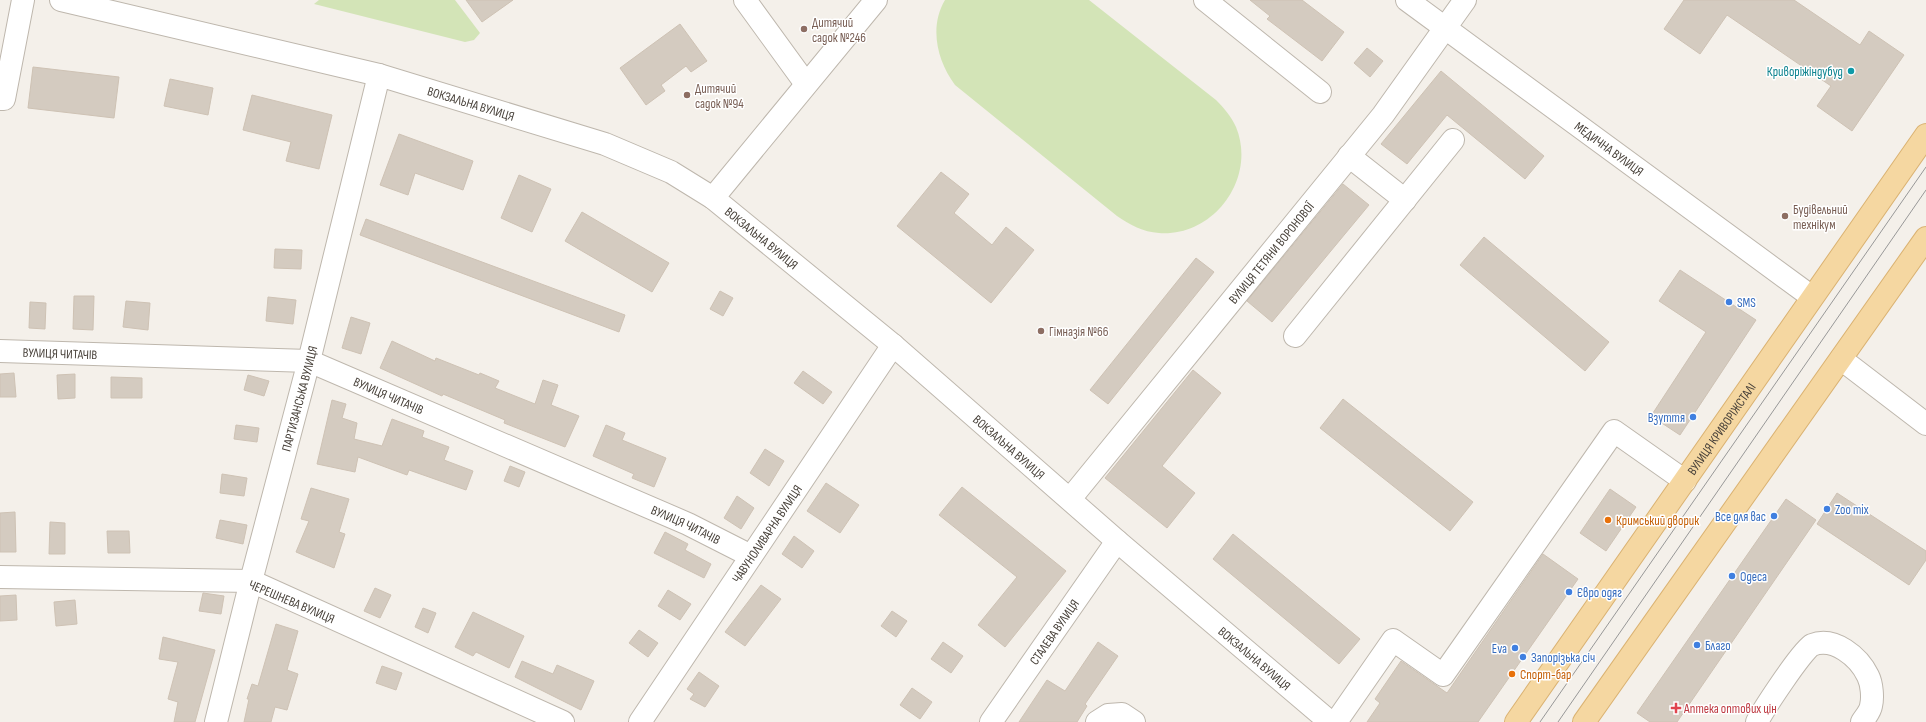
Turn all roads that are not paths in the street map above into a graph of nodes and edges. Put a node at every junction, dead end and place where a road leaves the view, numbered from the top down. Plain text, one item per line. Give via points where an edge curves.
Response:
1 (23, 0) edge
2 (61, 0) edge
3 (745, 0) edge
4 (876, 0) edge
5 (1205, 0) edge
6 (1408, 0) edge
7 (1465, 0) edge
8 (1444, 29) junction
9 (380, 75) junction
10 (806, 84) junction
11 (1320, 92) dead end
12 (0, 99) edge
13 (1926, 135) edge
14 (1453, 140) dead end
15 (1350, 156) junction
16 (713, 198) junction
17 (1405, 200) junction
18 (1926, 238) edge
19 (1812, 298) junction
20 (1295, 336) dead end
21 (893, 345) junction
22 (0, 351) edge
23 (1841, 359) junction
24 (309, 361) junction
25 (1926, 424) edge
26 (1685, 481) junction
27 (1070, 500) junction
28 (1118, 541) junction
29 (751, 556) junction
30 (0, 577) edge
31 (251, 581) junction
32 (216, 722) edge
33 (563, 722) edge
34 (640, 722) edge
35 (991, 722) edge
36 (1097, 722) edge
37 (1134, 722) edge
38 (1330, 722) edge
39 (1336, 722) edge
40 (1516, 722) edge
41 (1584, 722) edge
42 (1757, 722) edge
43 (1862, 722) edge

1 - 12 street via 4,99
2 - 9 street, ВОКЗАЛЬНА ВУЛИЦЯ
3 - 10 street
4 - 10 street
5 - 11 street
6 - 8 street, МЕДИЧНА ВУЛИЦЯ
7 - 8 street, ВУЛИЦЯ ТЕТЯНИ ВОРОНОВОЇ
8 - 15 street, ВУЛИЦЯ ТЕТЯНИ ВОРОНОВОЇ via 1383,115
8 - 19 street, МЕДИЧНА ВУЛИЦЯ
9 - 16 street, ВОКЗАЛЬНА ВУЛИЦЯ via 605,144 671,172
9 - 24 street, ПАРТИЗАНСЬКА ВУЛИЦЯ
10 - 16 street
13 - 19 main road, ВУЛИЦЯ КРИВОРІЖСТАЛІ
14 - 17 street
15 - 17 street
15 - 27 street, ВУЛИЦЯ ТЕТЯНИ ВОРОНОВОЇ
16 - 21 street, ВОКЗАЛЬНА ВУЛИЦЯ
17 - 20 street
18 - 23 main road
19 - 26 main road, ВУЛИЦЯ КРИВОРІЖСТАЛІ
21 - 27 street, ВОКЗАЛЬНА ВУЛИЦЯ
21 - 29 street, ЧАВУНОЛИВАРНА ВУЛИЦЯ
22 - 24 street, ВУЛИЦЯ ЧИТАЧІВ
23 - 25 street
23 - 41 main road
24 - 29 street, ВУЛИЦЯ ЧИТАЧІВ via 688,524
24 - 31 street, ПАРТИЗАНСЬКА ВУЛИЦЯ
26 - 39 street via 1614,432 1443,675 1393,640
26 - 40 main road, ВУЛИЦЯ КРИВОРІЖСТАЛІ
27 - 28 street, ВОКЗАЛЬНА ВУЛИЦЯ
28 - 35 street, СТАЛЕВА ВУЛИЦЯ
28 - 38 street, ВОКЗАЛЬНА ВУЛИЦЯ
29 - 34 street, ЧАВУНОЛИВАРНА ВУЛИЦЯ
30 - 31 street, ЧЕРЕШНЕВА ВУЛИЦЯ
31 - 32 street, ПАРТИЗАНСЬКА ВУЛИЦЯ
31 - 33 street, ЧЕРЕШНЕВА ВУЛИЦЯ
36 - 37 street via 1108,715 1122,714
42 - 43 street via 1810,646 1823,641 1842,647 1869,676 1871,707

